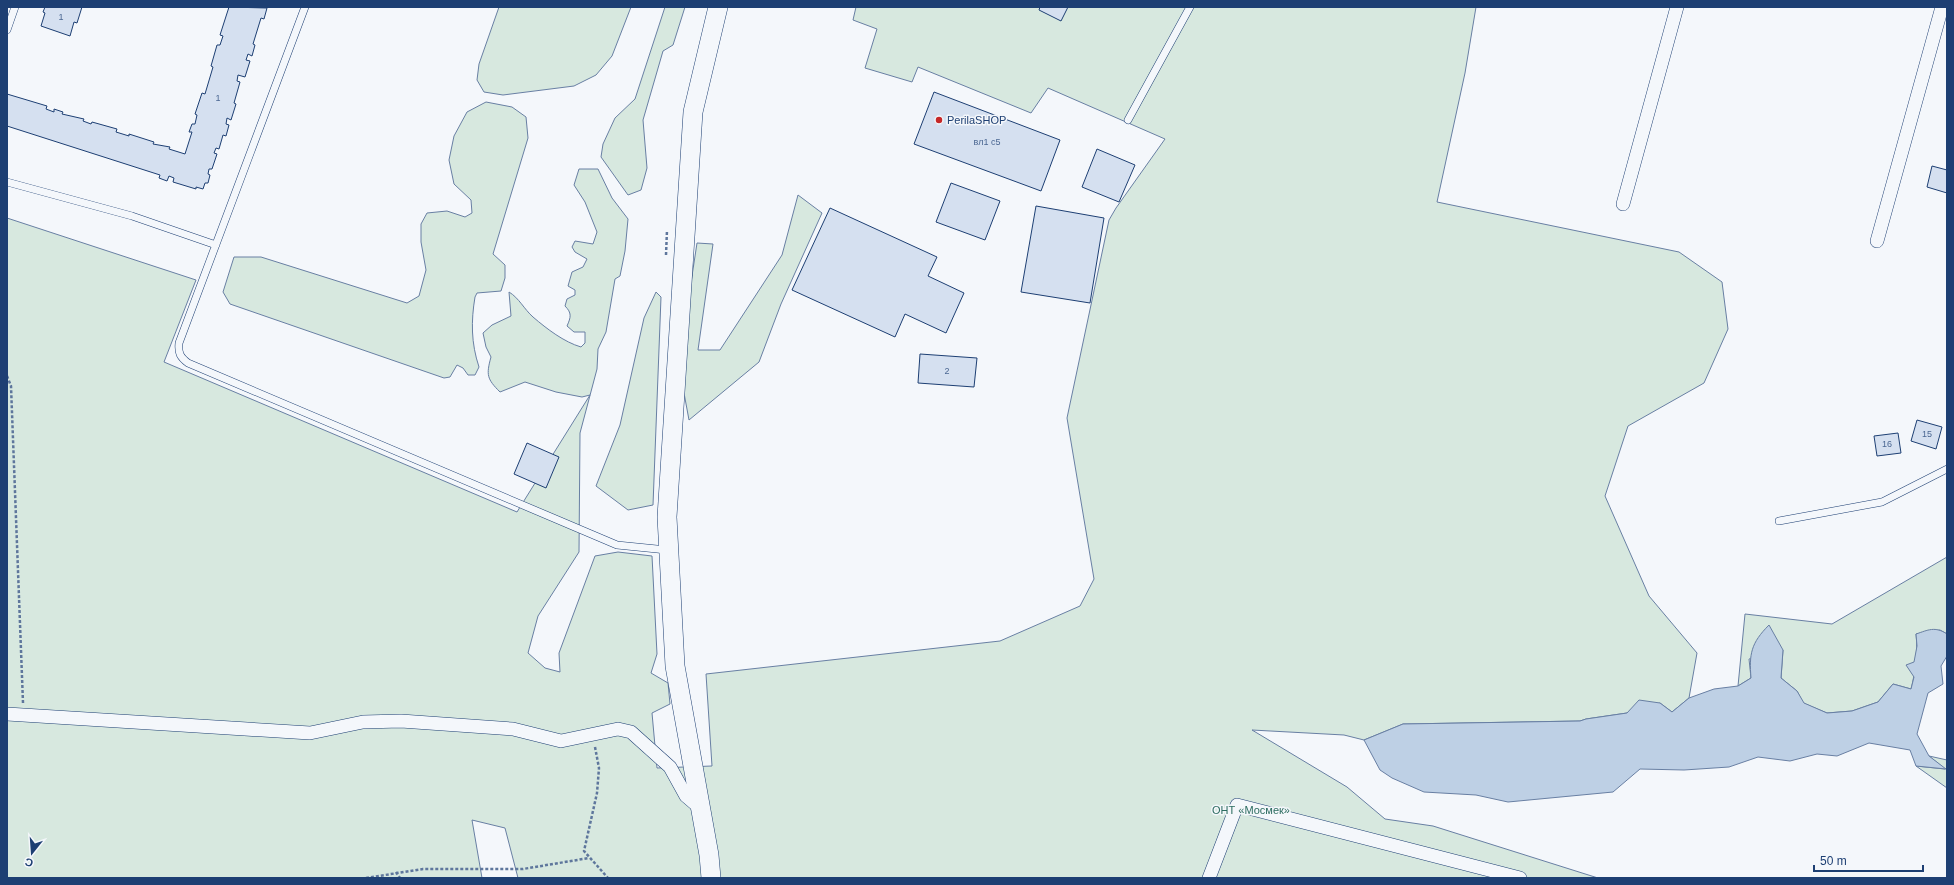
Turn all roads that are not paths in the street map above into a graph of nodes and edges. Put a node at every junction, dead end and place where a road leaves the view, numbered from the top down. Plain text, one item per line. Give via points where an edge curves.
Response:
1 (15, 7) edge
2 (305, 7) edge
3 (718, 7) edge
4 (1190, 7) edge
5 (1677, 7) edge
6 (1942, 7) edge
7 (7, 30) edge
8 (1128, 120) dead end
9 (7, 182) edge
10 (1623, 204) dead end
11 (1877, 241) dead end
12 (216, 245) junction
13 (1947, 469) edge
14 (1778, 521) dead end
15 (669, 550) junction
16 (7, 714) edge
17 (700, 808) junction
18 (711, 878) edge
19 (1209, 878) edge
20 (1520, 878) edge

1 - 7 lane
2 - 12 lane
3 - 15 street via 693,112 667,517
4 - 8 lane
5 - 10 street
6 - 11 street
9 - 12 lane via 132,216
12 - 15 lane via 179,343 181,358 188,363 617,545
13 - 14 lane via 1882,502
15 - 17 street via 675,666
16 - 17 street via 310,733 363,722 401,721 513,729 561,741 618,729 631,732 670,766 686,796
17 - 18 street
19 - 20 street via 1237,805

